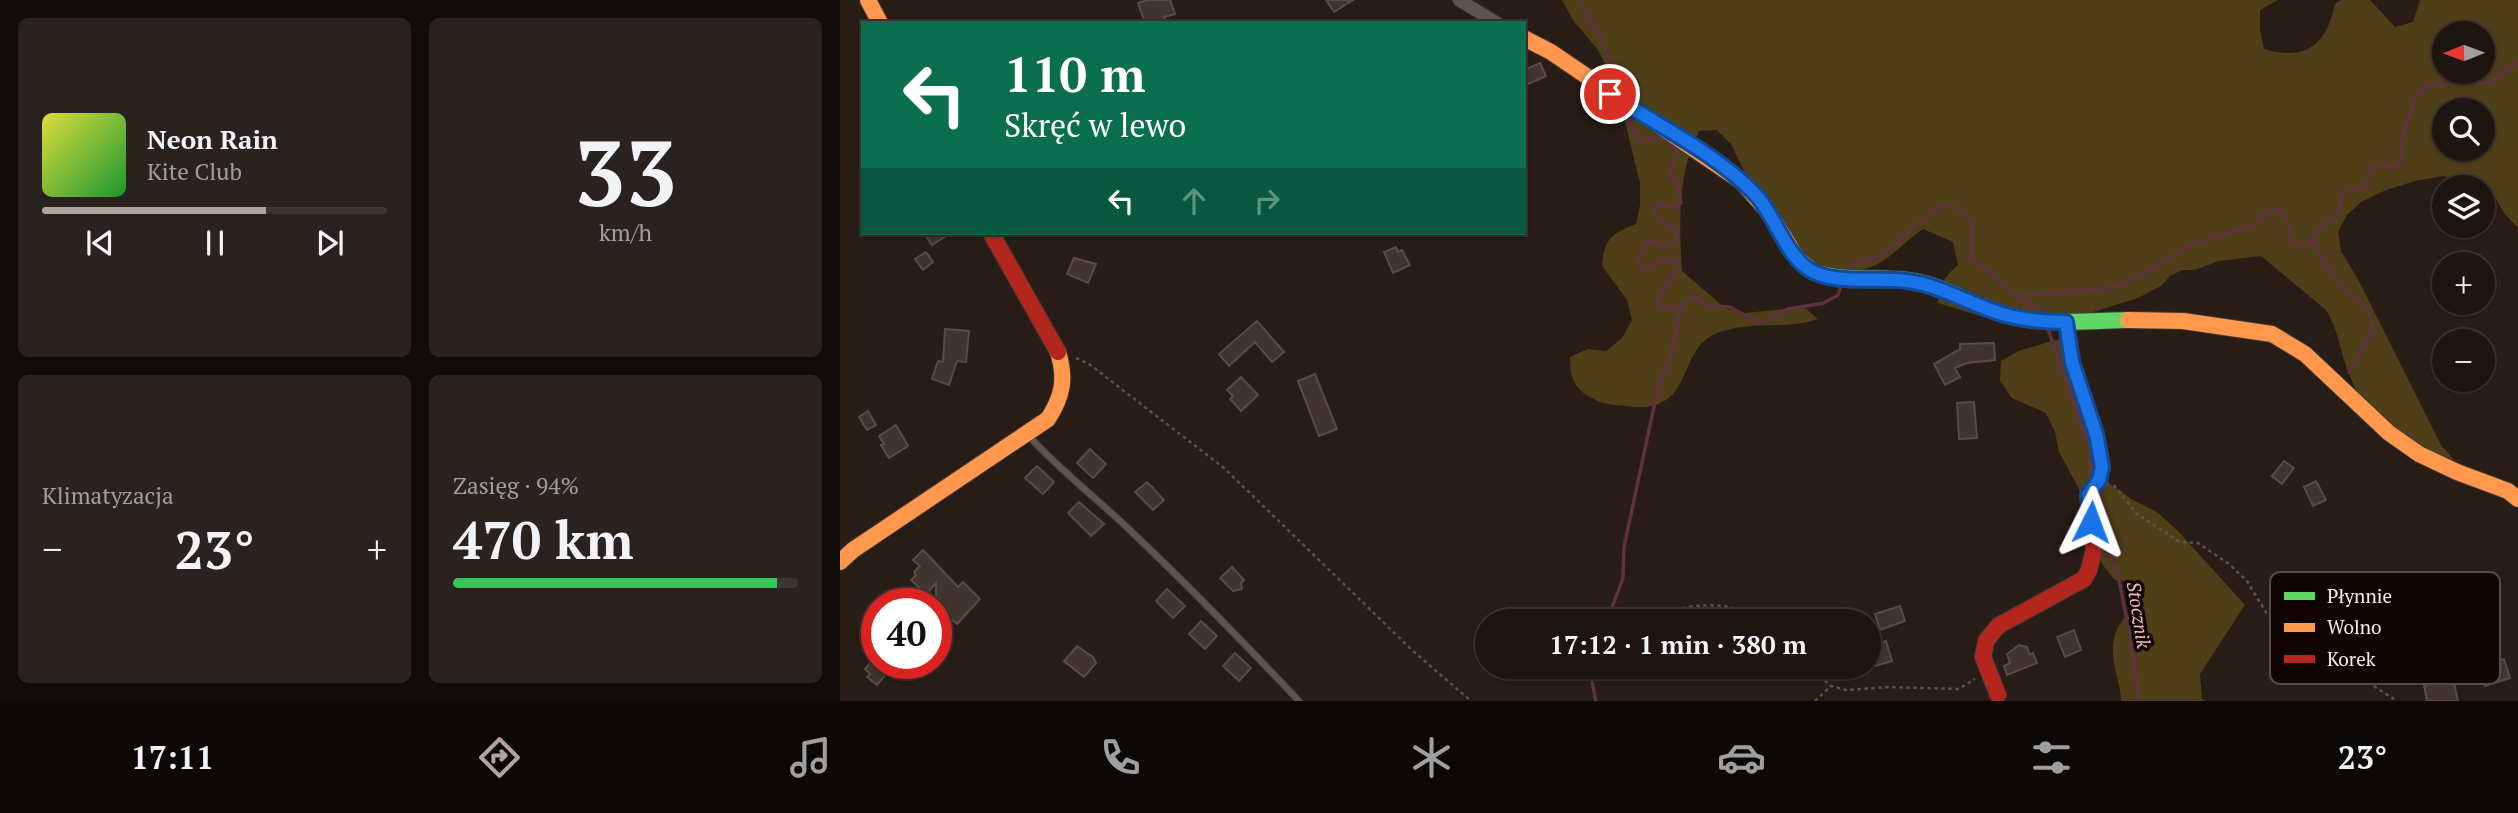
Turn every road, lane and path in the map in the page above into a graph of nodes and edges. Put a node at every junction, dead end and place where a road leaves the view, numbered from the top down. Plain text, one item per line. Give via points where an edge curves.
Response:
1 (868, 0) edge
2 (1459, 0) edge
3 (879, 21) edge
4 (1494, 21) edge
5 (1526, 39) edge
6 (992, 235) edge
7 (2066, 322) junction
8 (1089, 364) dead end
9 (1027, 434) junction
10 (2102, 467) junction
11 (2518, 499) edge
12 (840, 562) edge
13 (1679, 609) edge
14 (1731, 609) edge
15 (2270, 616) edge
16 (1986, 666) junction
17 (1824, 679) edge
18 (2370, 684) edge
19 (1831, 685) junction
20 (1998, 695) dead end
21 (1298, 701) edge
22 (1471, 701) edge
23 (1815, 701) edge
24 (2397, 701) edge

1 - 3 street
2 - 4 street
5 - 7 street via 1742,182 1770,214 1797,258 1814,272 1845,279 1923,283 2003,314
6 - 9 street via 1059,354 1063,376 1062,398 1048,419
7 - 10 street via 2072,362
7 - 11 street via 2157,320 2272,334 2305,354 2389,433 2419,454
8 - 22 path via 1224,468
9 - 12 street
9 - 21 lane via 1220,618
10 - 15 path via 2137,514 2180,542 2198,543 2229,564
10 - 16 street via 2088,495 2094,549 2090,571 2084,579 1998,626 1986,641
13 - 14 path
16 - 19 path via 1959,689 1846,690
16 - 20 street
17 - 19 path
18 - 24 path
19 - 23 path

